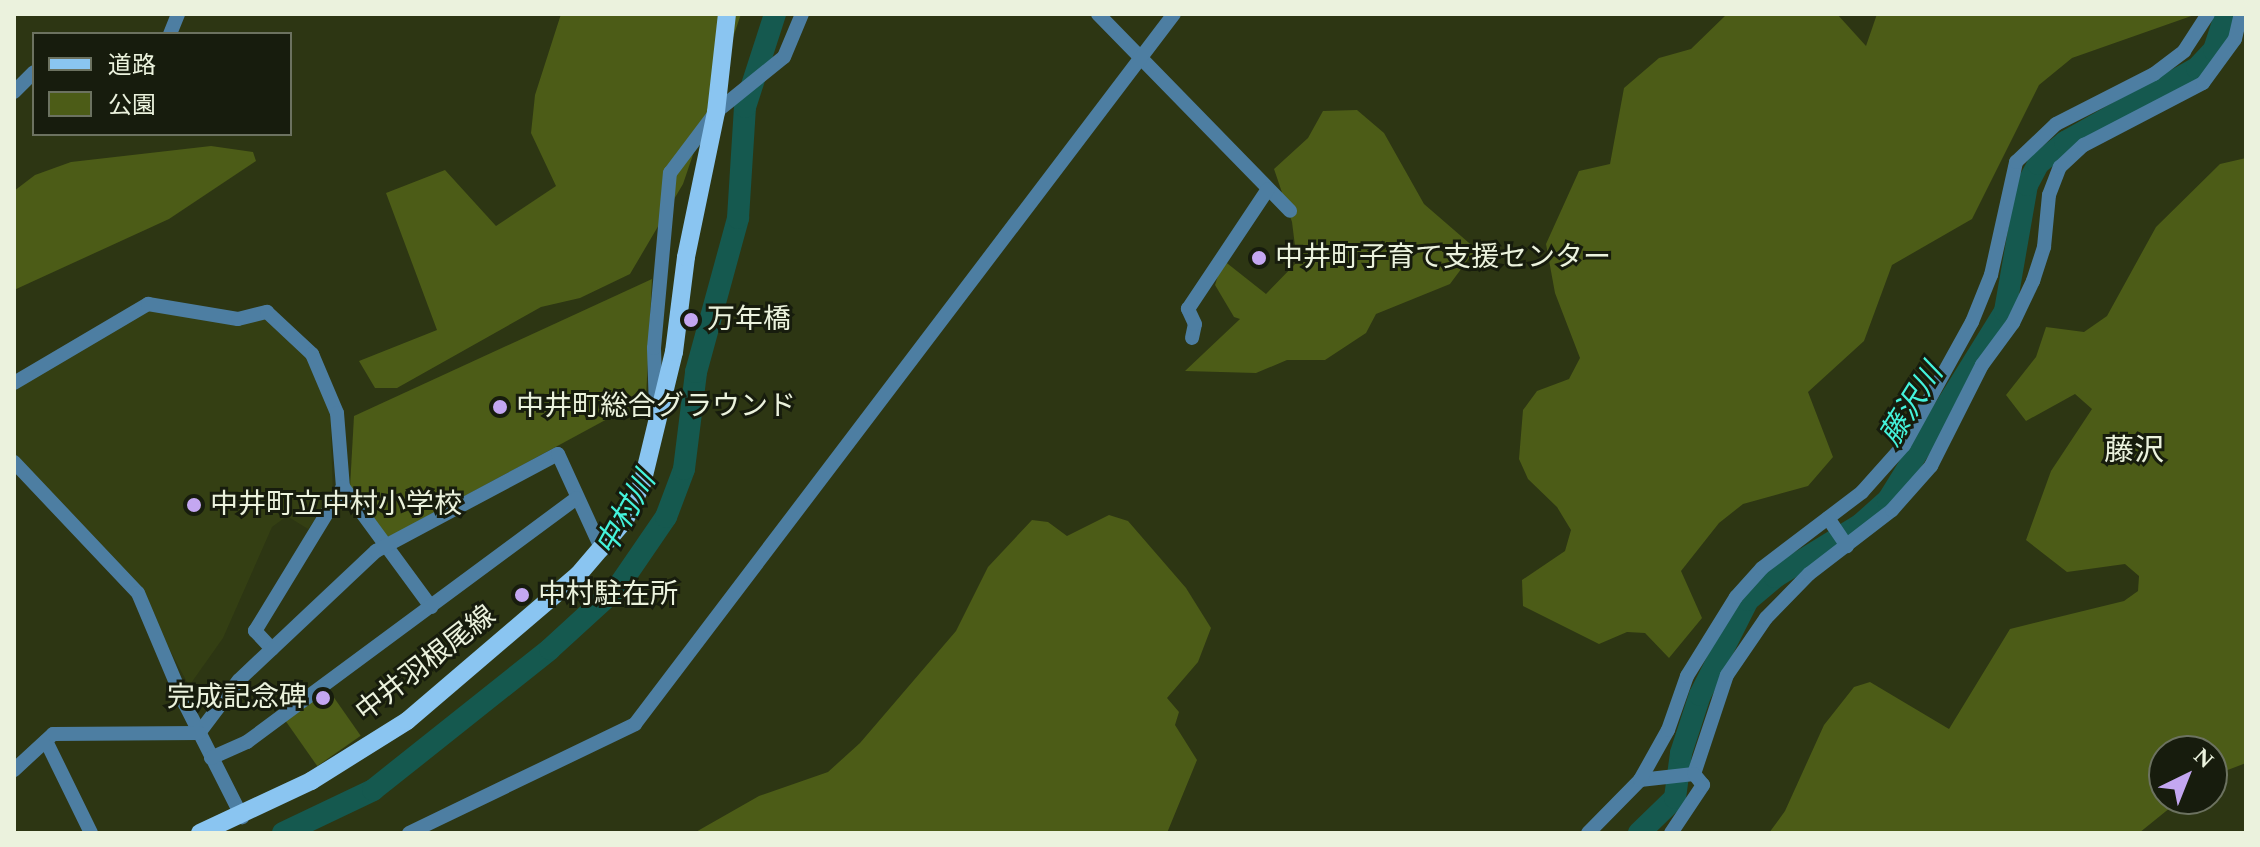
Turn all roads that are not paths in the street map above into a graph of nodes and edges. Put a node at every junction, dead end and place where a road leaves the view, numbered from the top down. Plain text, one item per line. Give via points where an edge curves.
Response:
1 (727, 14) edge
2 (802, 14) edge
3 (1098, 14) edge
4 (1174, 14) edge
5 (2208, 14) edge
6 (2241, 14) edge
7 (1141, 58) junction
8 (32, 74) edge
9 (14, 92) edge
10 (724, 106) junction
11 (1268, 189) junction
12 (1290, 211) dead end
13 (678, 317) junction
14 (1192, 338) dead end
15 (654, 348) junction
16 (14, 383) edge
17 (656, 429) junction
18 (14, 462) edge
19 (343, 487) junction
20 (577, 498) junction
21 (1828, 518) junction
22 (385, 546) junction
23 (1847, 546) junction
24 (602, 550) junction
25 (431, 607) junction
26 (272, 649) junction
27 (199, 733) junction
28 (46, 741) junction
29 (211, 758) junction
30 (14, 770) edge
31 (1691, 775) junction
32 (1640, 780) junction
33 (242, 817) junction
34 (91, 833) edge
35 (200, 833) edge
36 (409, 833) edge
37 (1588, 833) edge
38 (1671, 833) edge

1 - 10 main road, 中井羽根尾線
2 - 10 street via 784,57
3 - 7 street
4 - 7 street
5 - 21 street via 2184,51 2154,74 2056,124 2016,162 1991,275 1972,322 1888,468
6 - 23 street via 2235,39 2203,83 2084,145 2060,167 2049,195 2044,247 2013,323 1982,365 1919,485
7 - 11 street
7 - 36 street via 635,724
8 - 9 street
10 - 13 main road, 中井羽根尾線 via 696,195
10 - 15 street via 670,173
11 - 12 street
11 - 14 street via 1188,309 1195,324
13 - 15 street
13 - 17 main road, 中井羽根尾線
15 - 17 street
16 - 19 street via 148,304 238,319 267,312 312,354 337,413
17 - 24 main road, 中井羽根尾線 via 642,484 625,520
18 - 27 street via 138,593
19 - 22 street
19 - 26 street via 255,631
20 - 22 street via 558,454
20 - 24 street
20 - 25 street
21 - 23 street
21 - 32 street via 1762,568 1736,597 1687,676 1668,730
22 - 25 street
22 - 26 street
23 - 31 street via 1786,595 1740,654 1727,675
24 - 33 main road, 中井羽根尾線 via 407,721
25 - 29 street via 247,742
26 - 27 street
27 - 28 street via 53,734
27 - 29 street
28 - 30 street
28 - 34 street
29 - 33 street
31 - 32 street
31 - 38 street via 1703,785
32 - 37 street
33 - 35 main road, 中井羽根尾線

